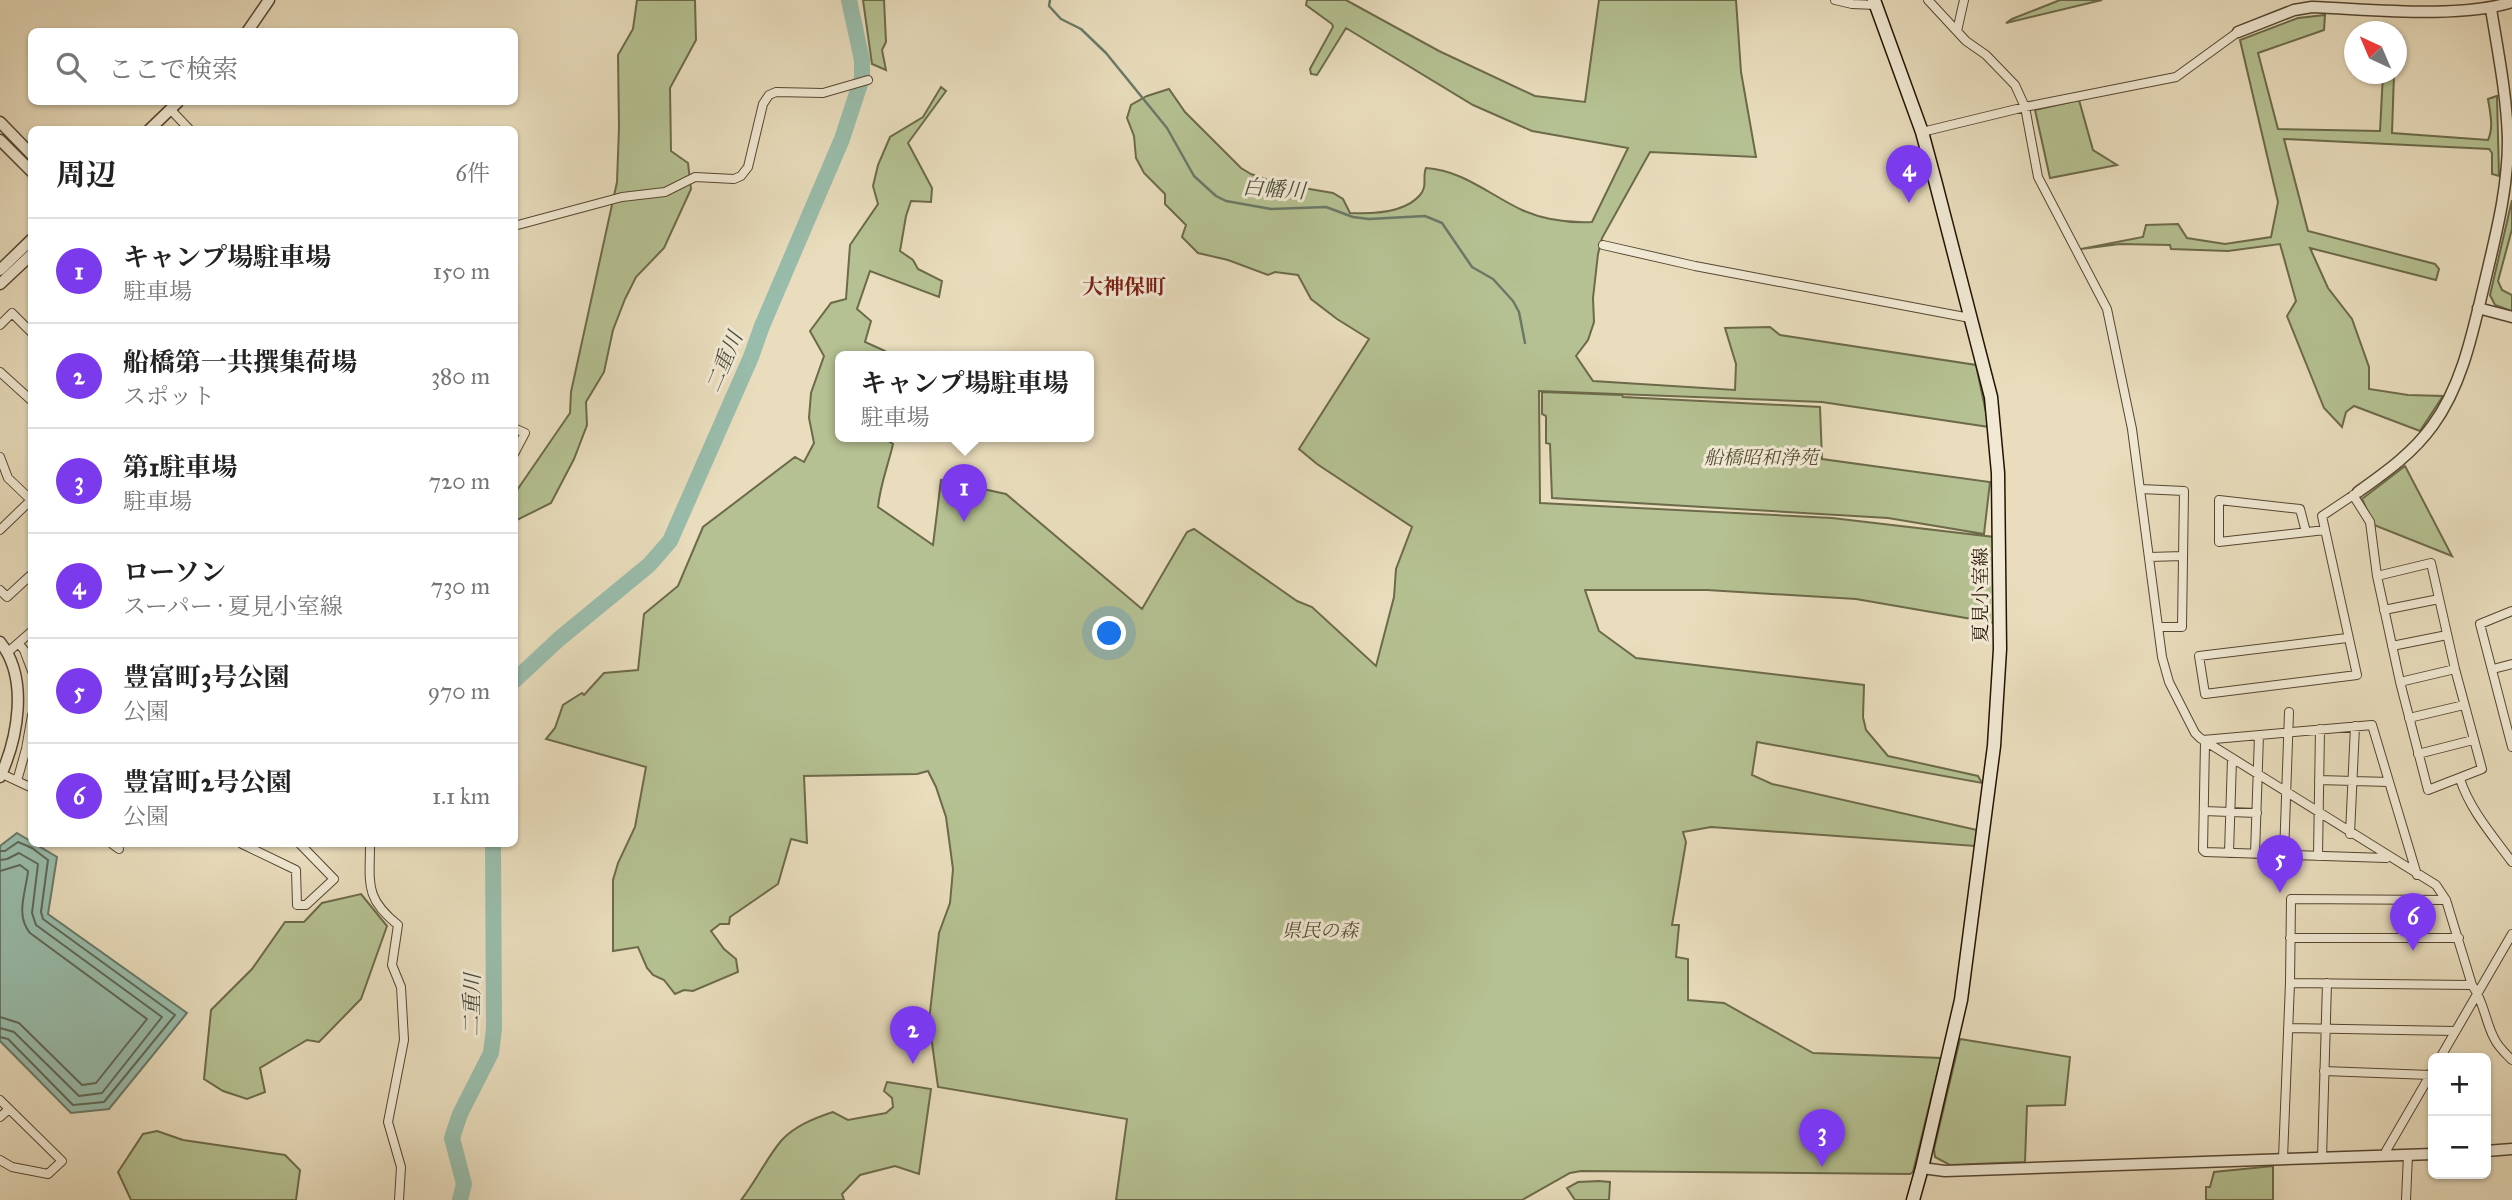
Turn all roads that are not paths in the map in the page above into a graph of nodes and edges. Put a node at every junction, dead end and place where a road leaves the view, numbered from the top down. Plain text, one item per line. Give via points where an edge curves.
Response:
1 (269, 0) edge
2 (1835, 0) edge
3 (1928, 0) edge
4 (1964, 0) edge
5 (1875, 2) edge
6 (2512, 2) edge
7 (2313, 4) edge
8 (2491, 9) junction
9 (250, 28) edge
10 (1957, 31) junction
11 (2238, 32) joint
12 (868, 80) dead end
13 (174, 105) edge
14 (2025, 107) junction
15 (0, 122) edge
16 (153, 126) edge
17 (187, 126) edge
18 (1922, 132) junction
19 (0, 140) edge
20 (28, 151) edge
21 (28, 168) edge
22 (518, 225) edge
23 (28, 243) edge
24 (1603, 245) dead end
25 (28, 259) edge
26 (0, 270) edge
27 (0, 284) edge
28 (2479, 308) junction
29 (2512, 317) edge
30 (1970, 318) junction
31 (0, 325) edge
32 (28, 329) edge
33 (0, 372) edge
34 (28, 397) edge
35 (518, 430) edge
36 (518, 446) edge
37 (1, 463) edge
38 (2141, 489) junction
39 (2355, 493) junction
40 (28, 497) edge
41 (28, 503) edge
42 (0, 530) edge
43 (2325, 530) junction
44 (2306, 533) junction
45 (2183, 556) junction
46 (2149, 558) junction
47 (2377, 576) junction
48 (28, 578) edge
49 (0, 590) edge
50 (2439, 599) junction
51 (2384, 610) junction
52 (2512, 611) edge
53 (2158, 628) junction
54 (28, 635) edge
55 (2447, 635) junction
56 (2347, 638) junction
57 (0, 642) edge
58 (19, 644) junction
59 (2392, 646) junction
60 (8, 652) junction
61 (28, 660) edge
62 (2512, 664) edge
63 (2455, 669) junction
64 (2493, 669) junction
65 (2400, 682) junction
66 (2464, 705) junction
67 (2289, 712) dead end
68 (2409, 718) junction
69 (2355, 726) junction
70 (2320, 729) junction
71 (2288, 732) junction
72 (2259, 735) junction
73 (2473, 740) junction
74 (2204, 741) junction
75 (2512, 747) edge
76 (28, 748) edge
77 (2418, 754) junction
78 (2232, 758) junction
79 (1, 775) edge
80 (2258, 775) junction
81 (2460, 779) junction
82 (2319, 780) junction
83 (17, 781) junction
84 (2353, 782) junction
85 (2389, 782) junction
86 (28, 786) edge
87 (2287, 794) junction
88 (2204, 811) junction
89 (2230, 812) junction
90 (2257, 813) junction
91 (2318, 813) junction
92 (2350, 834) junction
93 (249, 847) edge
94 (306, 847) edge
95 (370, 847) edge
96 (2229, 853) junction
97 (2255, 854) junction
98 (2284, 855) junction
99 (2318, 856) junction
100 (2389, 858) junction
101 (2512, 862) edge
102 (2417, 875) junction
103 (2446, 900) junction
104 (2512, 934) edge
105 (2290, 938) junction
106 (2459, 938) junction
107 (2290, 983) junction
108 (2328, 983) junction
109 (2475, 989) junction
110 (2288, 1028) junction
111 (2326, 1028) junction
112 (2455, 1031) junction
113 (2443, 1053) edge
114 (2512, 1060) edge
115 (2324, 1071) junction
116 (2428, 1072) edge
117 (2428, 1079) edge
118 (0, 1100) edge
119 (9, 1109) junction
120 (0, 1117) edge
121 (2512, 1149) edge
122 (2491, 1151) edge
123 (2428, 1154) edge
124 (2408, 1155) junction
125 (2386, 1156) junction
126 (2283, 1158) junction
127 (2322, 1158) junction
128 (0, 1160) edge
129 (1922, 1168) junction
130 (399, 1200) edge
131 (1913, 1200) edge
132 (2406, 1200) edge

1 - 9 street
2 - 5 street
3 - 10 street
4 - 10 street
5 - 18 main road, 夏見小室線
6 - 8 street
7 - 8 street via 2437,11
7 - 11 street
8 - 28 street via 2507,115 2507,164
10 - 14 street via 2010,79
11 - 14 street via 2176,77
12 - 22 street via 823,93 769,95 748,167 734,179 695,177 665,192 622,197
13 - 16 street
13 - 17 street
14 - 18 street
14 - 38 street via 2038,177 2107,309
15 - 20 street
18 - 30 main road, 夏見小室線
19 - 21 street
23 - 26 street
24 - 30 street
25 - 27 street
28 - 29 street
28 - 39 street via 2460,375 2434,425 2403,459
30 - 129 main road, 夏見小室線 via 1991,397 1998,461 1998,699 1961,1000
31 - 32 street via 12,313
33 - 34 street
35 - 36 street via 525,433
37 - 40 street via 8,478
38 - 45 street via 2184,491
38 - 46 street
39 - 43 street via 2322,516
39 - 47 street via 2370,522
41 - 42 street
43 - 44 street
43 - 56 street
44 - 44 street via 2219,542 2219,500 2300,509
45 - 46 street
45 - 53 street via 2182,627
46 - 53 street
47 - 50 street via 2431,564
47 - 51 street
48 - 49 street via 7,597
50 - 51 street
50 - 55 street
51 - 59 street
52 - 64 street via 2480,624
53 - 74 street via 2169,682 2195,733
54 - 58 street
55 - 59 street
55 - 63 street
56 - 56 street via 2357,675 2205,694 2199,656
57 - 60 street
58 - 60 street
58 - 61 street
59 - 65 street
60 - 79 street via 15,669 17,706 15,731
62 - 64 street
63 - 65 street
63 - 66 street
64 - 75 street
65 - 68 street
66 - 68 street
66 - 73 street
67 - 71 street
68 - 77 street
69 - 70 street
69 - 84 street
69 - 85 street via 2372,725
70 - 71 street
70 - 82 street
71 - 72 street
71 - 87 street
72 - 74 street
72 - 80 street
73 - 77 street
73 - 81 street via 2482,769
74 - 78 street
74 - 88 street
76 - 83 street
77 - 81 street via 2428,790
78 - 80 street
78 - 89 street
79 - 83 street
80 - 87 street
80 - 90 street
81 - 101 street via 2476,813
82 - 84 street
82 - 91 street
83 - 86 street
84 - 85 street
84 - 92 street
85 - 102 street
87 - 91 street
87 - 98 street
88 - 89 street
88 - 96 street via 2203,850
89 - 90 street
89 - 96 street
90 - 97 street
91 - 92 street
91 - 99 street
92 - 100 street
93 - 94 street via 296,870 297,905 306,905 334,879
95 - 130 street via 374,902 398,925 392,965 401,987 404,1040 388,1122 401,1167
96 - 97 street
97 - 98 street
98 - 99 street
99 - 100 street
100 - 102 street
102 - 103 street via 2436,886
103 - 105 street via 2291,899
103 - 106 street
104 - 109 street
105 - 106 street
105 - 107 street
106 - 109 street
107 - 108 street
107 - 110 street
108 - 109 street
108 - 111 street
109 - 112 street
109 - 114 street via 2494,1040
110 - 111 street
110 - 126 street
111 - 112 street
111 - 115 street
112 - 113 street
115 - 116 street
115 - 127 street
117 - 125 street
118 - 119 street
119 - 120 street
119 - 128 street via 62,1161 48,1174
121 - 122 street
123 - 124 street
124 - 125 street
124 - 132 street
125 - 127 street
126 - 127 street
126 - 129 street via 1945,1171
129 - 131 main road, 夏見小室線

